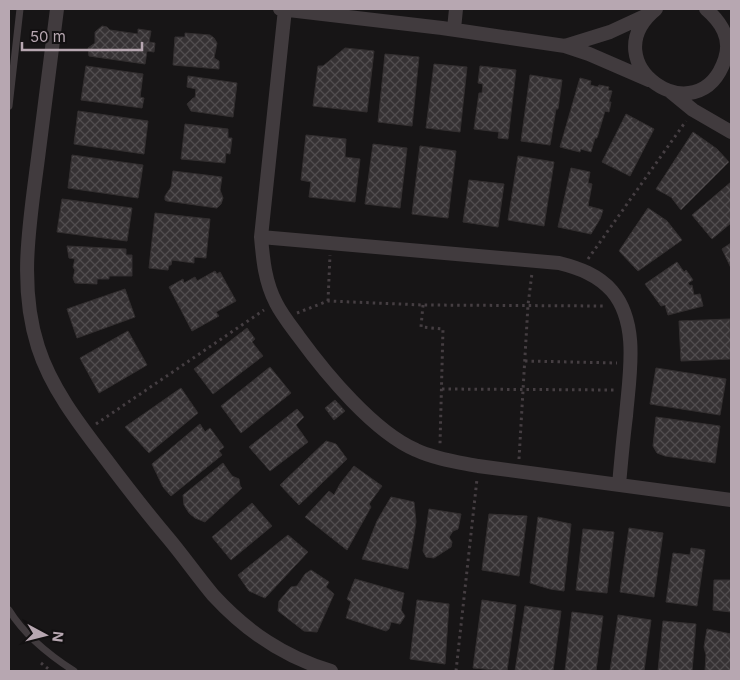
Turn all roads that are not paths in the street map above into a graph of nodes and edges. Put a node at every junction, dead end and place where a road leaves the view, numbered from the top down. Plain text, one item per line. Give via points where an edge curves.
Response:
1 (20, 9) edge
2 (57, 9) edge
3 (280, 9) edge
4 (284, 9) edge
5 (456, 9) edge
6 (706, 9) edge
7 (654, 10) edge
8 (717, 14) edge
9 (454, 29) junction
10 (729, 41) edge
11 (565, 46) junction
12 (649, 80) junction
13 (671, 92) junction
14 (9, 106) edge
15 (731, 132) edge
16 (261, 237) junction
17 (619, 485) junction
18 (731, 500) edge
19 (9, 610) edge
20 (74, 671) edge
21 (331, 671) edge

1 - 14 lane
2 - 21 street via 26,281 30,315 48,372 84,432 212,594 257,635 288,655
3 - 4 street
4 - 9 street
4 - 16 street
5 - 9 street
6 - 8 street
7 - 11 street via 610,32
7 - 12 street via 641,26 636,40 636,54
8 - 10 street
9 - 11 street
10 - 13 street via 722,69 713,81 686,93
11 - 12 street
12 - 13 street
13 - 15 street via 693,110
16 - 17 street via 266,277 275,302 285,317 317,361 348,395 400,442 416,451 478,466
16 - 17 street via 559,263 598,278 622,306 630,340
17 - 18 street
19 - 20 lane via 41,647

